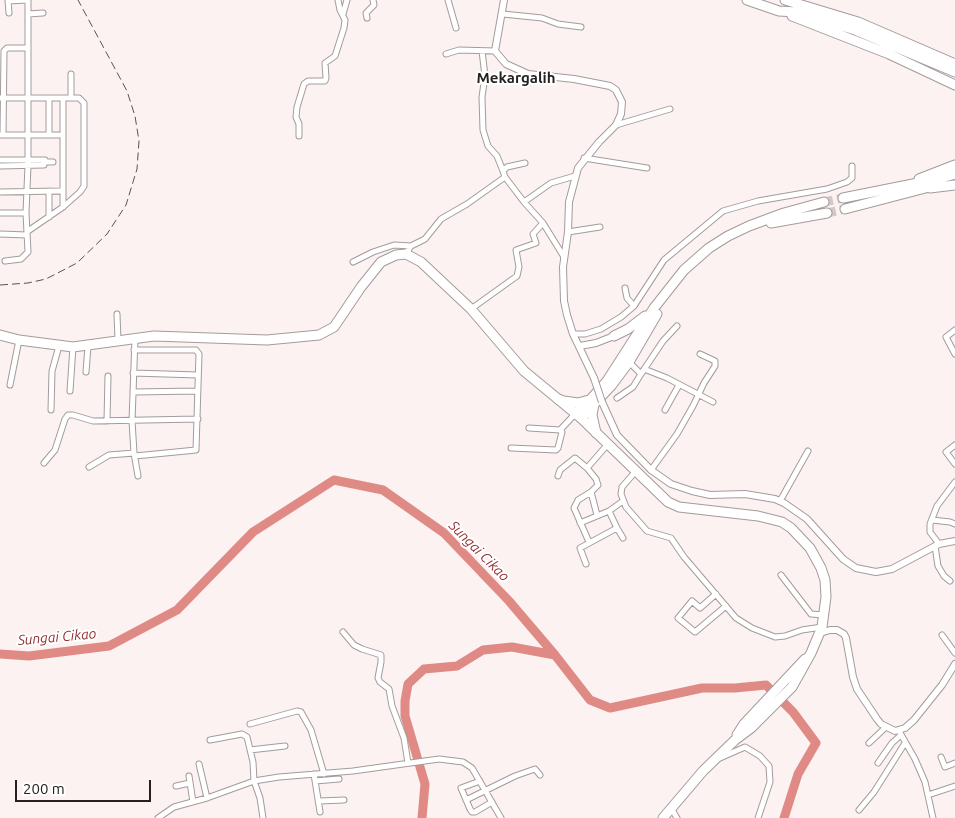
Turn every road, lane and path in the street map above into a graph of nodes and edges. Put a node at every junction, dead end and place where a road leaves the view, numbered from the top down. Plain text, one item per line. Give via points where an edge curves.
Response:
1 (8, 0) edge
2 (28, 0) edge
3 (338, 0) edge
4 (347, 0) edge
5 (373, 0) edge
6 (448, 0) edge
7 (504, 0) edge
8 (747, 0) edge
9 (785, 0) edge
10 (780, 11) junction
11 (9, 13) dead end
12 (43, 13) dead end
13 (28, 14) junction
14 (343, 14) junction
15 (503, 14) junction
16 (367, 18) dead end
17 (581, 27) dead end
18 (456, 28) dead end
19 (28, 48) junction
20 (482, 51) junction
21 (495, 51) junction
22 (446, 54) dead end
23 (955, 64) edge
24 (955, 72) edge
25 (71, 74) dead end
26 (955, 85) edge
27 (2, 98) edge
28 (28, 98) junction
29 (49, 98) junction
30 (63, 98) junction
31 (71, 98) junction
32 (670, 109) dead end
33 (616, 125) junction
34 (28, 134) junction
35 (49, 134) junction
36 (2, 135) edge
37 (59, 135) dead end
38 (299, 136) dead end
39 (584, 158) junction
40 (0, 160) edge
41 (28, 162) junction
42 (54, 162) dead end
43 (525, 163) dead end
44 (955, 165) edge
45 (0, 166) edge
46 (852, 166) dead end
47 (647, 168) dead end
48 (504, 174) junction
49 (955, 174) edge
50 (575, 176) junction
51 (955, 179) edge
52 (955, 185) edge
53 (893, 188) junction
54 (917, 190) junction
55 (49, 191) junction
56 (60, 191) dead end
57 (0, 192) edge
58 (26, 192) junction
59 (843, 198) tunnel mouth
60 (524, 202) junction
61 (824, 202) tunnel mouth
62 (63, 207) junction
63 (845, 209) tunnel mouth
64 (26, 212) junction
65 (0, 213) edge
66 (826, 213) tunnel mouth
67 (49, 217) junction
68 (543, 223) junction
69 (600, 227) dead end
70 (568, 232) junction
71 (28, 233) junction
72 (0, 234) edge
73 (411, 246) junction
74 (406, 254) junction
75 (564, 257) junction
76 (5, 261) dead end
77 (353, 262) dead end
78 (625, 288) dead end
79 (634, 306) junction
80 (471, 308) junction
81 (654, 308) junction
82 (117, 314) dead end
83 (677, 326) dead end
84 (955, 330) edge
85 (573, 334) junction
86 (0, 335) edge
87 (614, 336) junction
88 (135, 338) junction
89 (20, 340) junction
90 (118, 340) junction
91 (59, 346) junction
92 (88, 346) junction
93 (580, 346) junction
94 (73, 347) junction
95 (134, 350) junction
96 (700, 354) dead end
97 (955, 354) edge
98 (626, 358) junction
99 (86, 372) dead end
100 (643, 372) junction
101 (133, 373) junction
102 (198, 375) junction
103 (108, 376) dead end
104 (10, 385) dead end
105 (680, 385) junction
106 (70, 391) dead end
107 (198, 391) junction
108 (133, 392) junction
109 (698, 394) junction
110 (558, 398) junction
111 (617, 398) dead end
112 (596, 402) junction
113 (714, 402) dead end
114 (51, 410) dead end
115 (665, 410) dead end
116 (578, 416) junction
117 (198, 419) junction
118 (107, 421) junction
119 (132, 421) junction
120 (529, 428) dead end
121 (560, 430) junction
122 (596, 433) junction
123 (608, 444) junction
124 (955, 445) edge
125 (511, 448) dead end
126 (808, 451) dead end
127 (134, 454) junction
128 (44, 463) dead end
129 (955, 464) edge
130 (89, 468) dead end
131 (587, 468) junction
132 (651, 470) junction
133 (636, 471) junction
134 (138, 476) dead end
135 (558, 476) dead end
136 (955, 482) edge
137 (591, 492) junction
138 (623, 501) junction
139 (780, 501) junction
140 (609, 511) junction
141 (598, 515) junction
142 (932, 520) junction
143 (580, 523) junction
144 (955, 524) edge
145 (617, 528) junction
146 (623, 538) dead end
147 (955, 540) edge
148 (589, 542) junction
149 (937, 545) junction
150 (586, 564) dead end
151 (781, 575) dead end
152 (950, 581) dead end
153 (716, 594) junction
154 (726, 606) junction
155 (823, 625) junction
156 (343, 632) dead end
157 (942, 635) dead end
158 (955, 653) edge
159 (955, 664) edge
160 (250, 724) dead end
161 (886, 727) junction
162 (900, 733) junction
163 (210, 740) dead end
164 (869, 743) dead end
165 (906, 744) junction
166 (285, 746) dead end
167 (250, 750) junction
168 (941, 757) dead end
169 (715, 760) junction
170 (411, 763) junction
171 (878, 763) dead end
172 (955, 763) edge
173 (199, 764) dead end
174 (314, 774) junction
175 (324, 774) junction
176 (540, 775) dead end
177 (188, 776) dead end
178 (339, 779) dead end
179 (315, 781) junction
180 (480, 781) junction
181 (254, 782) junction
182 (190, 783) junction
183 (176, 786) dead end
184 (955, 786) edge
185 (485, 790) junction
186 (928, 795) junction
187 (206, 798) junction
188 (344, 800) dead end
189 (466, 800) junction
190 (319, 801) junction
191 (193, 802) junction
192 (492, 802) junction
193 (671, 808) junction
194 (859, 810) dead end
195 (320, 812) dead end
196 (158, 818) edge
197 (263, 818) edge
198 (501, 818) edge
199 (663, 818) edge
200 (676, 818) edge
201 (758, 818) edge
202 (933, 818) edge

1 - 2 street
1 - 11 street
2 - 13 street
3 - 14 street
4 - 14 street
5 - 16 street via 374,5 366,13
6 - 18 street
7 - 15 street
8 - 10 highway
9 - 23 highway via 858,22
10 - 24 highway via 797,12 855,30
10 - 26 highway via 889,54
12 - 13 street
13 - 19 street
14 - 38 street via 345,23 337,53 325,63 325,81 304,84 296,117
15 - 17 street
15 - 21 street
19 - 27 street via 4,50
19 - 28 street
20 - 21 street
20 - 22 street via 458,50
20 - 48 street via 485,76 483,130
21 - 33 street via 506,64 528,74 599,84 616,90 622,108
25 - 31 street
27 - 28 street
27 - 36 street
28 - 29 street
28 - 34 street
29 - 30 street
29 - 35 street
30 - 31 street
30 - 62 street
31 - 62 street via 79,98 84,103 84,186
32 - 33 street
33 - 39 street
34 - 35 street
34 - 36 street
34 - 41 street
35 - 37 street
39 - 47 street
39 - 50 street
40 - 41 street
41 - 42 street
41 - 45 street
41 - 58 street
43 - 48 street via 508,167
44 - 53 highway
46 - 79 street via 852,178 827,189 758,201 723,211 664,260
48 - 60 street
48 - 73 street via 467,204 440,219 425,239
49 - 53 highway
50 - 60 street via 552,183
50 - 70 street
51 - 54 highway
52 - 54 highway
53 - 59 highway
54 - 63 highway
55 - 56 street
55 - 58 street
55 - 67 street
57 - 58 street
58 - 64 street
60 - 68 street
61 - 81 highway via 771,218 718,241 684,270
62 - 67 street
64 - 65 street
64 - 71 street
66 - 98 highway via 753,228 711,250 675,288
67 - 71 street
68 - 75 street
68 - 80 street via 533,234 536,243 516,250 517,276
69 - 70 street
70 - 75 street
71 - 72 street
71 - 76 street via 25,256
73 - 74 street
73 - 77 street via 394,245
74 - 80 highway via 421,262
74 - 88 highway via 381,262 334,327 319,335 267,340
75 - 85 street via 564,301
78 - 79 street via 627,298
79 - 85 street via 603,329
80 - 110 highway via 518,364
81 - 87 highway via 640,321
81 - 98 highway
82 - 90 street
83 - 100 street via 663,340
84 - 97 street via 946,337
85 - 93 street
86 - 89 highway
87 - 93 street
87 - 98 highway via 627,342
88 - 90 highway
88 - 95 street
89 - 91 highway
89 - 104 street
90 - 92 highway
91 - 94 highway
91 - 114 street via 52,371
92 - 94 highway
92 - 99 street
93 - 112 street, bridge via 594,378
94 - 106 street
95 - 101 street
95 - 102 street via 196,350 199,354
96 - 109 street via 716,364
98 - 100 street
98 - 112 highway via 611,386
100 - 105 street
100 - 111 street via 633,387
101 - 102 street
101 - 108 street
102 - 107 street
103 - 118 street
105 - 109 street
105 - 115 street
107 - 108 street
107 - 117 street
108 - 119 street
109 - 113 street
109 - 132 street via 677,434
110 - 112 highway via 578,403
110 - 116 highway
112 - 116 highway
112 - 122 highway via 592,415
112 - 132 street via 617,435
116 - 121 street
116 - 122 highway
117 - 119 street
117 - 127 street via 196,450
118 - 119 street
118 - 128 street via 68,415 55,450
119 - 127 street
120 - 121 street
121 - 125 street via 556,450
122 - 123 highway
123 - 131 street
123 - 133 highway
124 - 129 street via 946,452
126 - 139 street
127 - 130 street via 109,455
127 - 134 street
131 - 135 street via 575,458 560,470
131 - 137 street via 598,482
132 - 139 street via 671,484 692,491 710,495 745,494
133 - 138 street via 622,488
133 - 155 highway via 673,505 758,516 782,522 791,528 804,540 821,568 826,589
136 - 142 street via 937,506
137 - 141 street
137 - 143 street via 575,505
138 - 140 street
138 - 153 street via 643,528 671,538
139 - 149 street via 807,519 844,559 862,570 892,569
140 - 141 street
140 - 145 street
141 - 143 street
142 - 144 street
142 - 149 street via 930,532
143 - 148 street
145 - 146 street
145 - 148 street
147 - 149 street
148 - 150 street via 580,548
149 - 152 street via 938,566
151 - 155 street via 810,614
153 - 154 street
153 - 154 street via 700,608 692,602 678,618 695,632
154 - 155 street via 746,626 771,636 785,636
155 - 161 street via 844,634 857,689
155 - 169 highway via 811,653 789,684 751,728
156 - 170 street via 354,645 381,655 379,680 389,689
157 - 158 street
159 - 162 street via 942,685
160 - 175 street via 301,712 311,730
161 - 162 street
161 - 164 street
162 - 165 street
162 - 171 street
163 - 167 street via 244,734
165 - 186 street
165 - 194 street
166 - 167 street
167 - 181 street
168 - 172 street via 945,767
169 - 193 highway
169 - 201 street via 745,747 769,766 770,782
170 - 175 street
170 - 180 street via 448,759 463,762 472,768
173 - 187 street
174 - 175 street
174 - 179 street
174 - 181 street
176 - 185 street via 535,769
177 - 182 street
178 - 179 street
179 - 190 street
180 - 185 street
180 - 189 street via 461,788
181 - 187 street
181 - 197 street
182 - 183 street
182 - 191 street
184 - 186 street
185 - 189 street
185 - 192 street
186 - 202 street
187 - 191 street
188 - 190 street
189 - 192 street via 472,812
190 - 195 street
191 - 196 street via 174,807
192 - 198 street
193 - 199 highway
193 - 200 street

